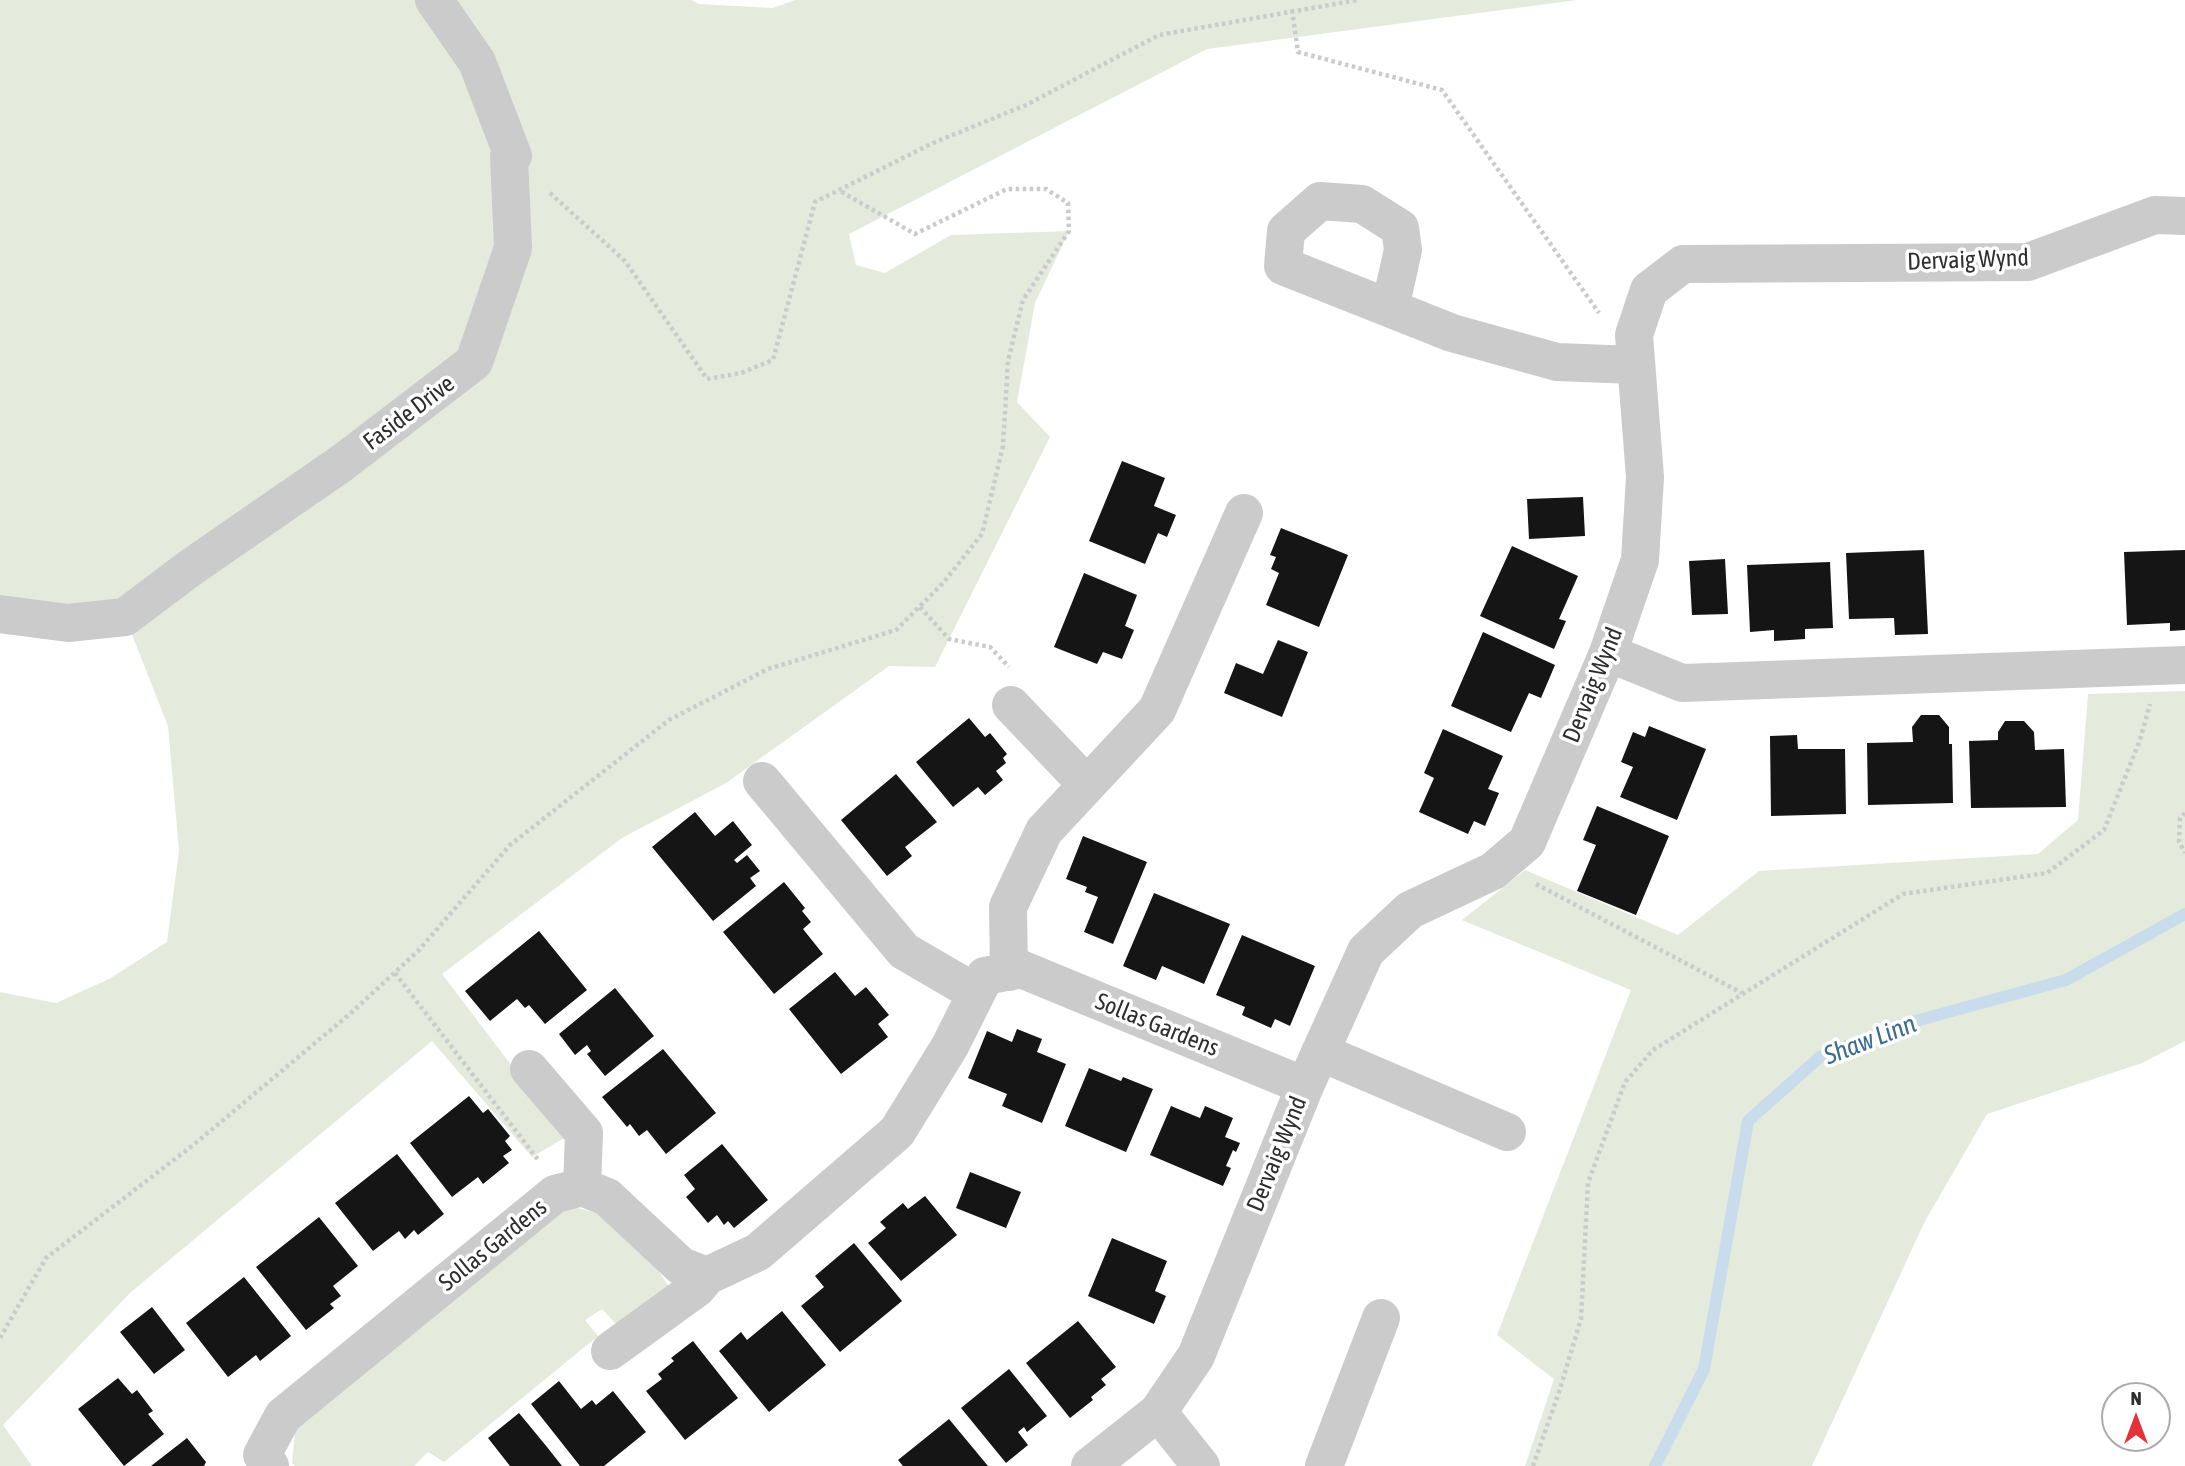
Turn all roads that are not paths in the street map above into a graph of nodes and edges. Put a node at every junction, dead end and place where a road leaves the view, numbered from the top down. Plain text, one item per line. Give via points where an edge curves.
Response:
1 (434, 0) edge
2 (2185, 216) edge
3 (1390, 308) dead end
4 (1634, 365) junction
5 (1244, 513) dead end
6 (0, 614) edge
7 (1608, 653) junction
8 (2173, 665) edge
9 (1011, 705) road end
10 (762, 781) dead end
11 (1087, 785) junction
12 (1009, 972) junction
13 (976, 993) junction
14 (530, 1069) dead end
15 (1312, 1069) junction
16 (1507, 1132) dead end
17 (572, 1190) junction
18 (707, 1276) junction
19 (1381, 1318) dead end
20 (610, 1351) dead end
21 (1157, 1412) junction
22 (270, 1466) edge
23 (1090, 1466) edge
24 (1201, 1466) edge
25 (1324, 1466) edge

1 - 6 street, Faside Drive via 477,62 513,156 509,156 513,248 474,362 342,463 125,617 68,623
2 - 4 street, Dervaig Wynd via 2155,215 2028,262 1683,264 1649,290 1634,335
3 - 4 street via 1452,333 1557,362
4 - 7 street, Dervaig Wynd via 1645,477 1640,560
5 - 11 street via 1157,710
7 - 8 street via 1682,683
7 - 15 street, Dervaig Wynd via 1527,842 1493,871 1410,910 1367,951
9 - 11 street
10 - 13 street via 904,951
11 - 12 street via 1044,831 1007,907
12 - 13 street via 985,976
12 - 15 street, Sollas Gardens via 1021,970
13 - 18 street via 950,1046 897,1132 758,1252
14 - 17 street via 584,1133
15 - 16 street, Sollas Gardens
15 - 21 street, Dervaig Wynd via 1196,1356
17 - 18 street via 607,1197 681,1266
17 - 22 street, Sollas Gardens via 555,1194 283,1416 262,1455
18 - 20 street via 697,1289
19 - 25 street
21 - 23 street, Dervaig Wynd
21 - 24 street

